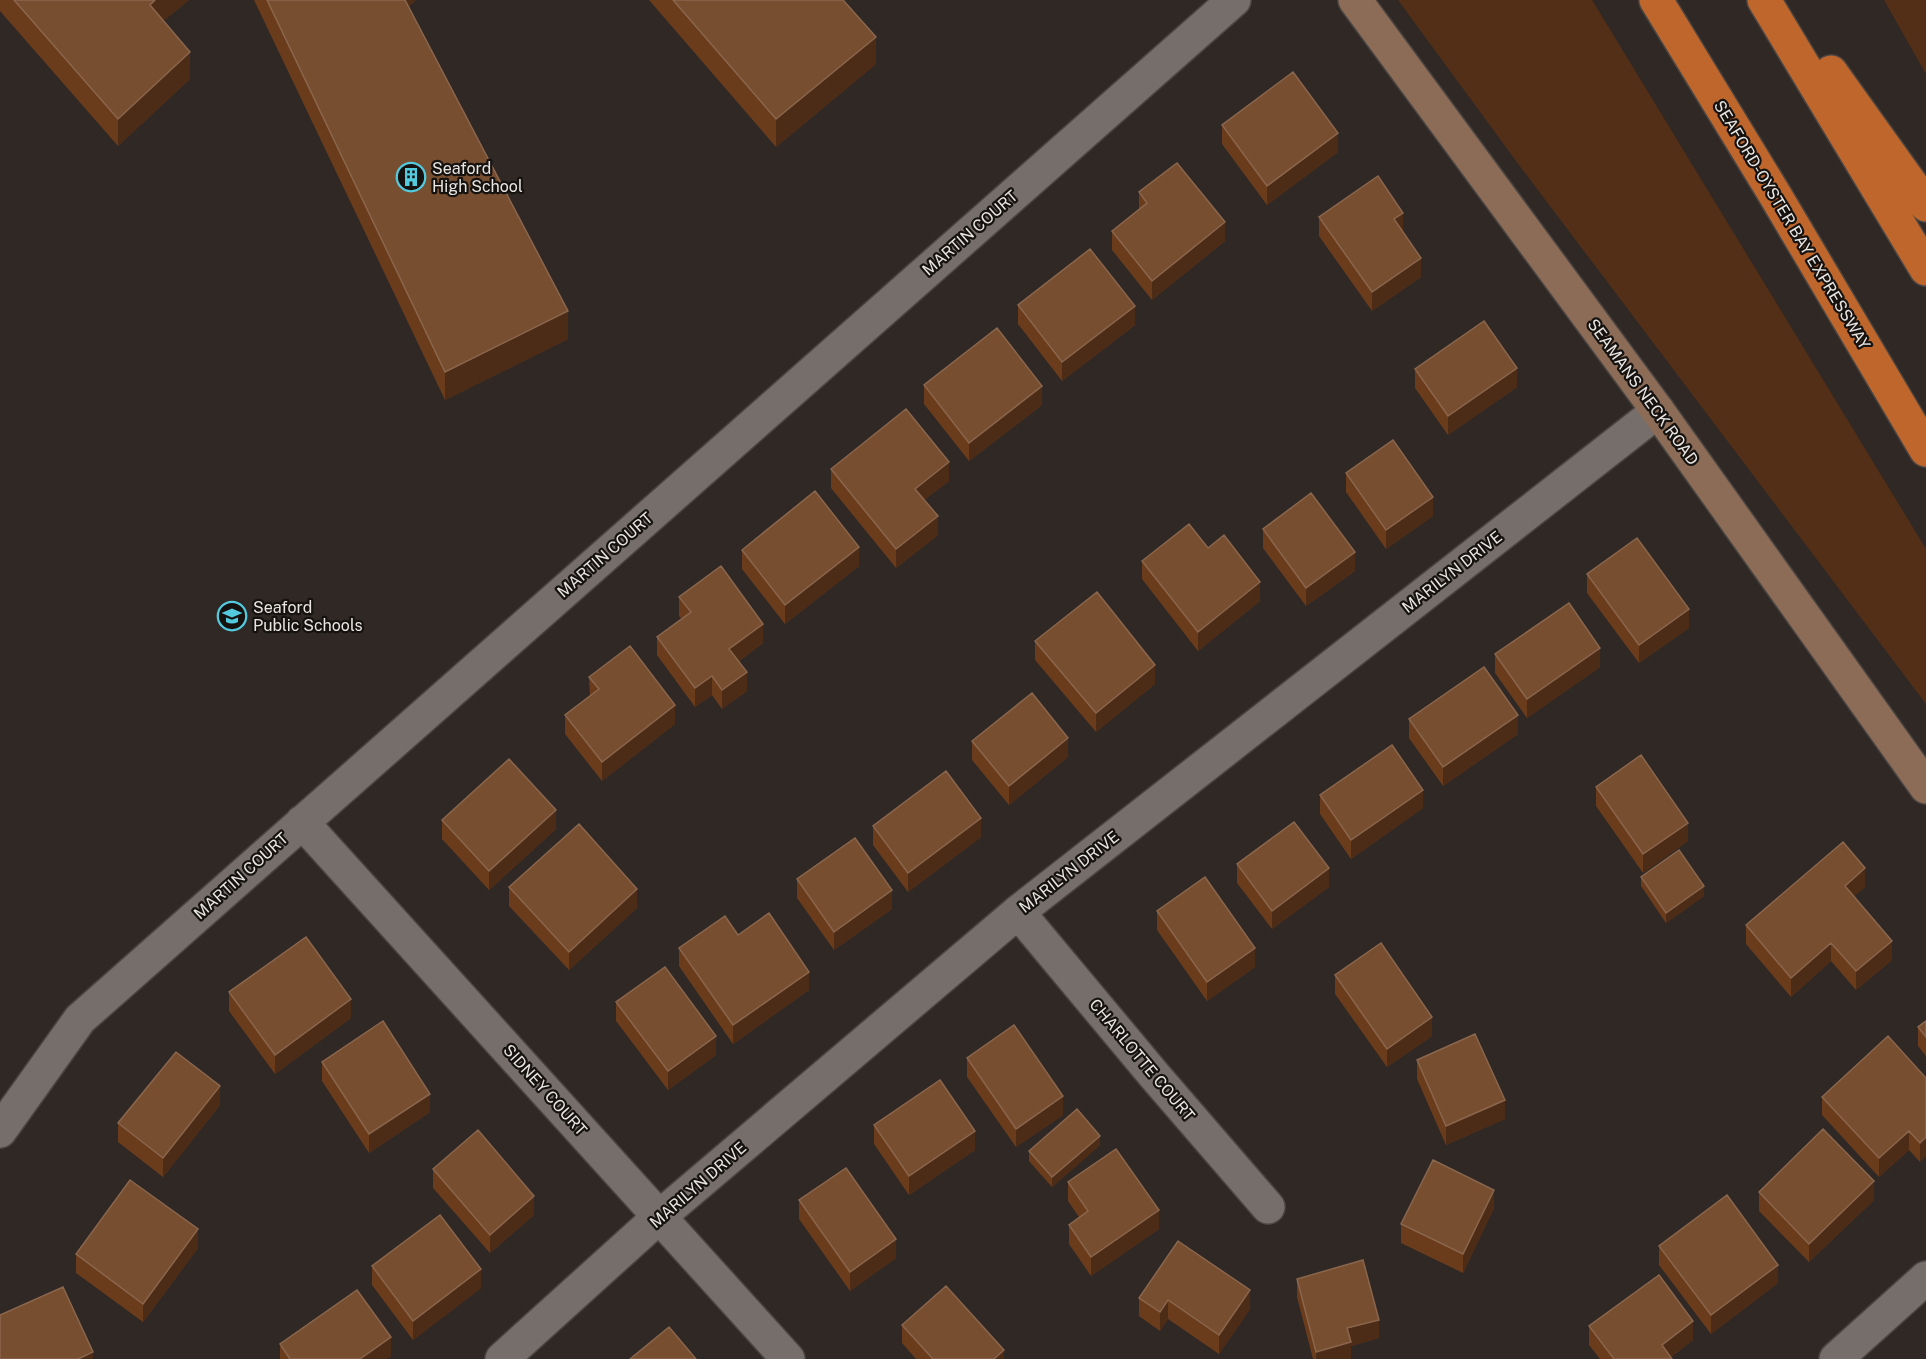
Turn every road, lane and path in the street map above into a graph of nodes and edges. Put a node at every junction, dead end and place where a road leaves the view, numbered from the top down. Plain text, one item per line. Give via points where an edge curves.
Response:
1 (1234, 0) edge
2 (1355, 0) edge
3 (1656, 0) edge
4 (1764, 0) edge
5 (1780, 0) edge
6 (1926, 205) edge
7 (1926, 269) edge
8 (1658, 411) junction
9 (1926, 450) edge
10 (1926, 787) edge
11 (302, 822) junction
12 (1018, 912) junction
13 (0, 1131) edge
14 (1269, 1207) dead end
15 (659, 1217) junction
16 (1926, 1278) edge
17 (502, 1359) edge
18 (788, 1359) edge
19 (1836, 1359) edge

1 - 11 street, MARTIN COURT
2 - 8 street, SEAMANS NECK ROAD
3 - 9 highway, SEAFORD-OYSTER BAY EXPRESSWAY
4 - 7 highway
5 - 6 highway
8 - 10 street, SEAMANS NECK ROAD
8 - 12 street, MARILYN DRIVE
11 - 13 street, MARTIN COURT via 80,1019
11 - 15 street, SIDNEY COURT
12 - 14 street, CHARLOTTE COURT
12 - 15 street, MARILYN DRIVE
15 - 17 street, MARILYN DRIVE
15 - 18 street, SIDNEY COURT
16 - 19 street

